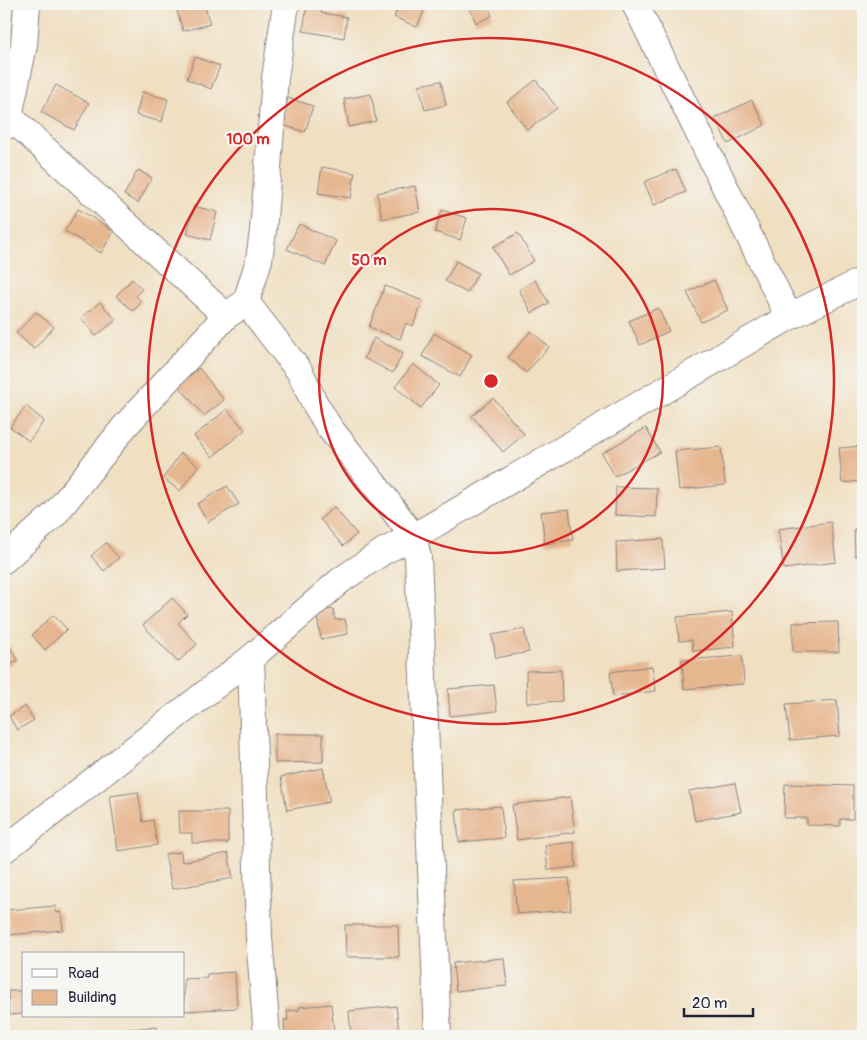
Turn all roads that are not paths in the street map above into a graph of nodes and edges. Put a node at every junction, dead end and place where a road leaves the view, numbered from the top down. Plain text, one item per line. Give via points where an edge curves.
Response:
1 (27, 4) edge
2 (286, 4) edge
3 (634, 4) edge
4 (6, 121) edge
5 (863, 280) edge
6 (236, 309) junction
7 (789, 317) junction
8 (413, 537) junction
9 (4, 560) edge
10 (251, 658) junction
11 (4, 850) edge
12 (267, 1036) edge
13 (438, 1036) edge

1 - 4 street via 24,45
2 - 6 street via 275,78 259,260
3 - 7 street
4 - 6 street
5 - 7 street
6 - 8 street via 300,372 329,427
6 - 9 street via 126,425 55,514
7 - 8 street
8 - 10 street via 384,551 341,580
8 - 13 street via 420,588
10 - 11 street
10 - 12 street via 259,937

